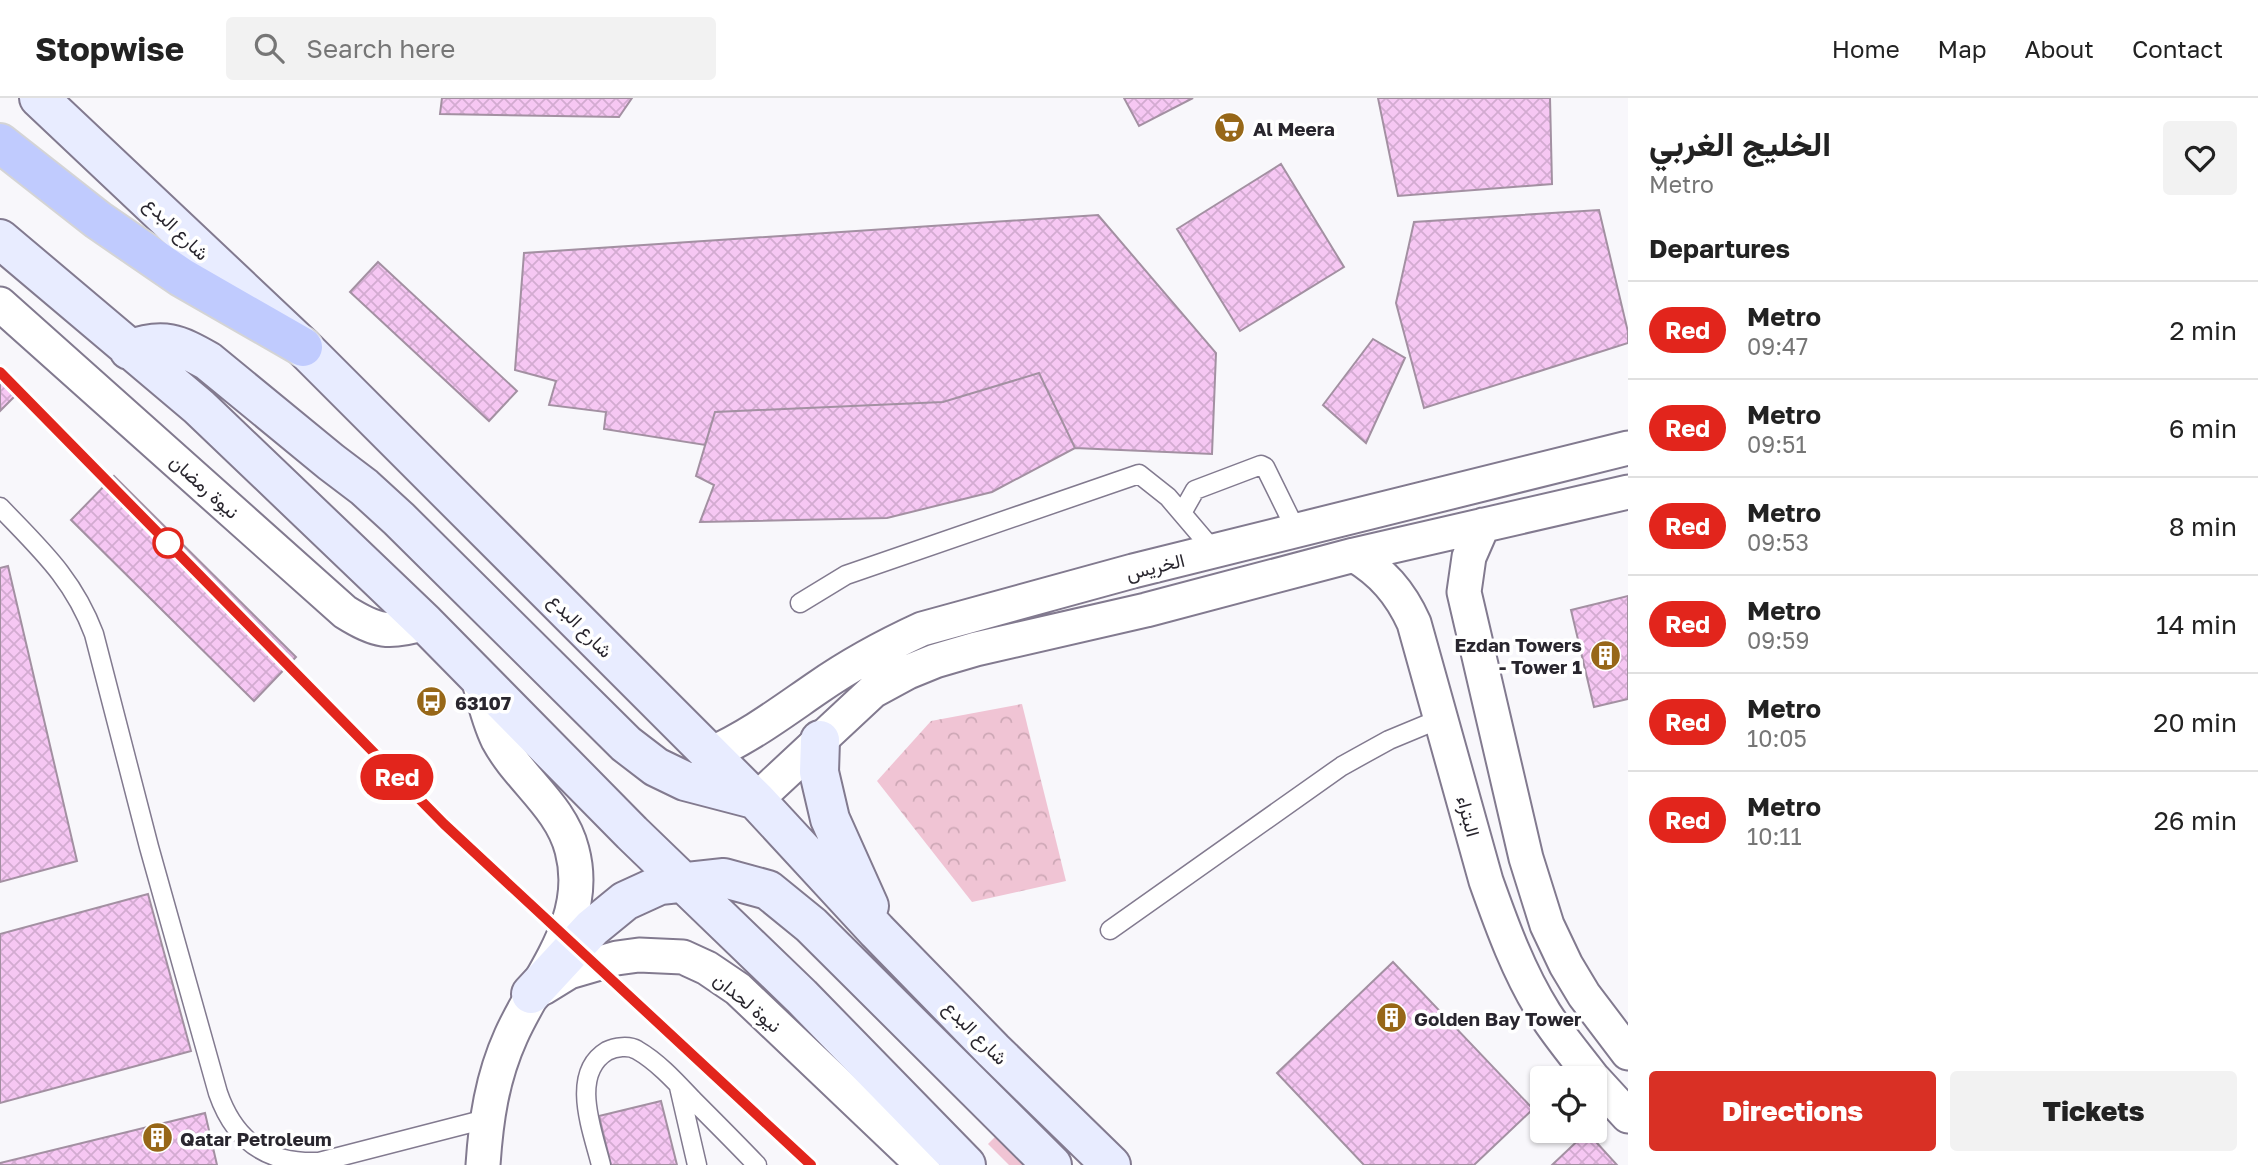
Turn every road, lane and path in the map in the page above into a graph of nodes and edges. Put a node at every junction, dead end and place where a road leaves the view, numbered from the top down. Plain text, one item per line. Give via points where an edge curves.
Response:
1 (39, 98) edge
2 (0, 144) edge
3 (0, 239) edge
4 (0, 304) edge
5 (303, 347) junction
6 (130, 350) junction
7 (1628, 448) edge
8 (1628, 492) edge
9 (0, 508) edge
10 (1182, 513) junction
11 (1483, 525) junction
12 (1296, 530) junction
13 (1213, 551) junction
14 (1354, 555) junction
15 (800, 603) dead end
16 (425, 623) junction
17 (477, 674) junction
18 (1442, 718) junction
19 (820, 740) junction
20 (710, 754) junction
21 (756, 800) junction
22 (683, 881) junction
23 (1110, 930) dead end
24 (877, 931) junction
25 (531, 994) junction
26 (1628, 1053) edge
27 (1584, 1066) edge
28 (678, 1084) junction
29 (1607, 1093) edge
30 (1628, 1116) edge
31 (486, 1119) junction
32 (483, 1165) edge
33 (601, 1165) edge
34 (697, 1165) edge
35 (757, 1165) edge
36 (923, 1165) edge
37 (966, 1165) edge
38 (1052, 1165) edge
39 (1111, 1165) edge

1 - 5 main road, شارع البدع
2 - 5 highway via 181,277
3 - 6 main road
4 - 16 street, نيوة رمضان via 345,612 380,630 400,631
5 - 20 main road, شارع البدع
6 - 16 main road via 199,407
6 - 21 main road via 167,342 208,360 399,519 626,744 685,781
7 - 12 street, الخريس
8 - 11 street, الخريس
9 - 31 lane via 60,569 86,612 218,1093 234,1126 261,1151 309,1163
10 - 12 lane via 1195,490 1261,465
10 - 13 lane
10 - 15 lane via 1139,474 846,575
11 - 14 street, الخريس
11 - 26 street via 1469,557 1464,592 1526,858 1547,925 1566,965
12 - 13 street, الخريس
13 - 20 street, الخريس via 922,629 855,664 748,735
14 - 18 street, البتراء via 1384,576 1406,606
14 - 19 street, الخريس via 935,661 873,691
16 - 17 main road
17 - 22 main road
17 - 25 street via 498,740 552,809 572,850 576,876 572,916
18 - 23 lane via 1389,740 1334,772
18 - 27 street, البتراء via 1486,881 1507,939 1545,1014
19 - 21 street, الخريس
19 - 24 main road via 819,772 830,819
20 - 21 main road, شارع البدع
21 - 24 main road, شارع البدع
22 - 25 main road via 660,885 625,901 592,928
22 - 37 main road
22 - 38 main road via 724,878 768,890 811,925
24 - 39 main road, شارع البدع
25 - 31 street via 496,1074
25 - 36 street, نيوة لحدان via 569,972 617,958 682,957 738,989
28 - 33 lane via 635,1048 614,1047 597,1057 586,1080 587,1107
28 - 34 lane
28 - 35 lane
29 - 30 street, البتراء
31 - 32 street

